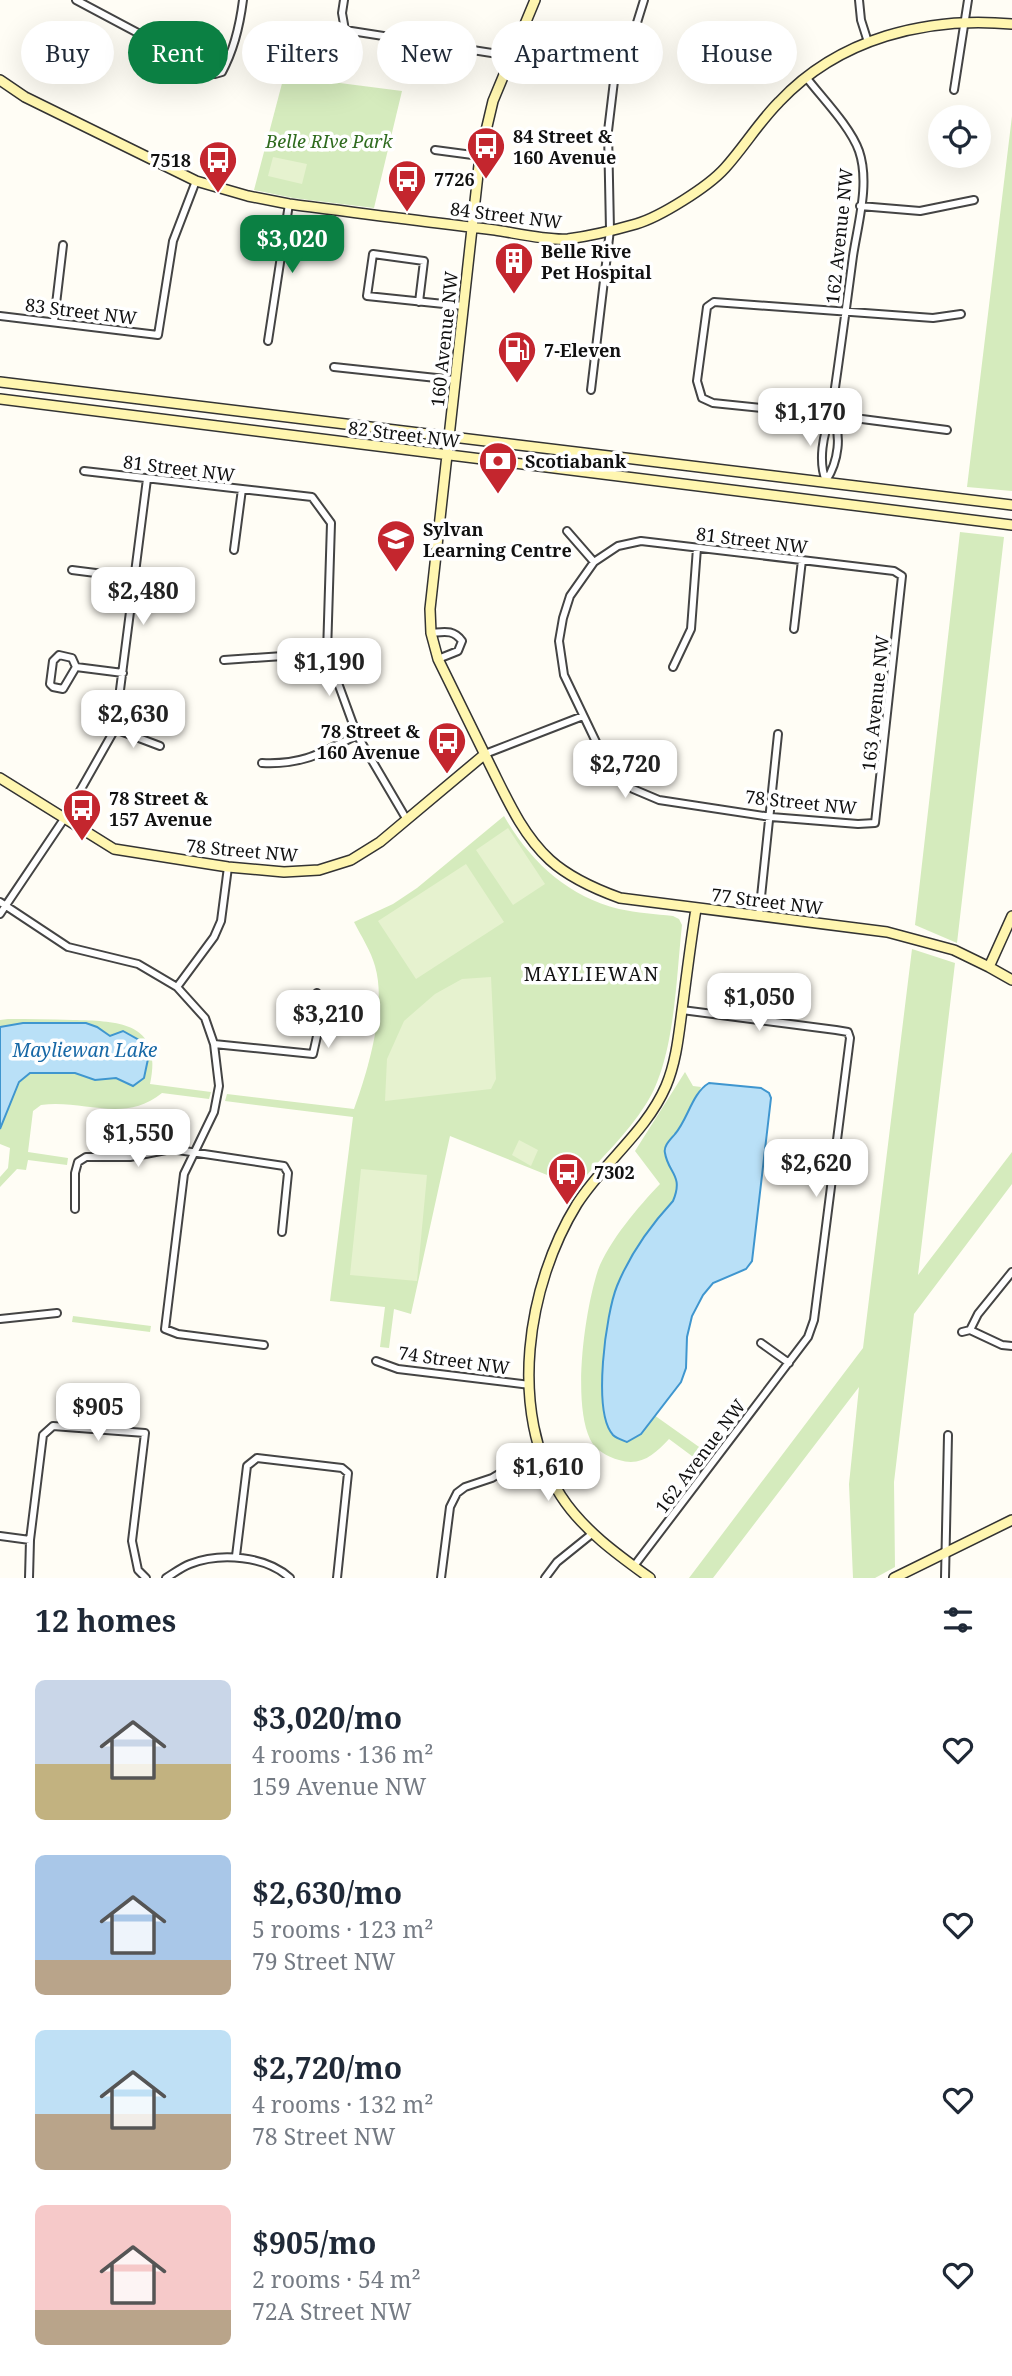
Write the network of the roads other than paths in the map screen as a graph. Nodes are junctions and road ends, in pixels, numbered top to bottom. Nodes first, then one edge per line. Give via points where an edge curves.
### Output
1 (76, 0) edge
2 (243, 0) edge
3 (344, 0) edge
4 (535, 0) edge
5 (644, 0) edge
6 (859, 0) edge
7 (968, 0) edge
8 (526, 21) edge
9 (965, 23) junction
10 (1012, 24) edge
11 (869, 42) junction
12 (491, 53) edge
13 (806, 77) junction
14 (0, 80) edge
15 (500, 84) edge
16 (954, 90) dead end
17 (435, 150) dead end
18 (480, 156) junction
19 (196, 181) junction
20 (974, 200) dead end
21 (289, 204) junction
22 (860, 206) junction
23 (471, 228) junction
24 (610, 230) junction
25 (64, 245) dead end
26 (419, 302) junction
27 (463, 306) junction
28 (846, 313) junction
29 (961, 314) dead end
30 (0, 316) edge
31 (54, 321) junction
32 (268, 341) dead end
33 (334, 367) dead end
34 (455, 380) junction
35 (0, 382) edge
36 (591, 390) dead end
37 (0, 399) edge
38 (831, 415) junction
39 (947, 430) dead end
40 (450, 435) junction
41 (449, 456) junction
42 (84, 471) dead end
43 (147, 479) junction
44 (826, 481) junction
45 (242, 489) junction
46 (824, 501) junction
47 (1012, 505) edge
48 (1012, 525) edge
49 (566, 531) dead end
50 (697, 548) junction
51 (234, 550) dead end
52 (802, 560) junction
53 (594, 562) junction
54 (72, 570) dead end
55 (135, 578) junction
56 (901, 585) joint
57 (794, 629) dead end
58 (431, 633) junction
59 (327, 653) junction
60 (438, 659) junction
61 (224, 660) dead end
62 (76, 667) junction
63 (673, 667) dead end
64 (123, 673) junction
65 (583, 716) junction
66 (115, 729) junction
67 (357, 734) junction
68 (778, 734) dead end
69 (160, 746) dead end
70 (485, 754) junction
71 (262, 764) dead end
72 (0, 778) edge
73 (771, 817) junction
74 (64, 819) junction
75 (407, 820) junction
76 (875, 824) joint
77 (529, 838) joint
78 (228, 867) junction
79 (3, 903) edge
80 (695, 908) junction
81 (0, 914) edge
82 (759, 916) junction
83 (1012, 916) edge
84 (989, 967) junction
85 (1012, 980) edge
86 (177, 987) junction
87 (317, 993) dead end
88 (682, 1010) junction
89 (214, 1044) junction
90 (193, 1154) junction
91 (75, 1209) dead end
92 (282, 1232) dead end
93 (1012, 1272) edge
94 (57, 1313) dead end
95 (0, 1319) edge
96 (761, 1343) dead end
97 (264, 1345) dead end
98 (1012, 1346) edge
99 (376, 1361) dead end
100 (789, 1363) junction
101 (530, 1385) junction
102 (948, 1435) dead end
103 (539, 1450) junction
104 (1012, 1520) edge
105 (593, 1533) junction
106 (0, 1536) edge
107 (30, 1540) junction
108 (945, 1552) junction
109 (236, 1556) junction
110 (634, 1566) junction
111 (29, 1578) edge
112 (146, 1578) edge
113 (166, 1578) edge
114 (290, 1578) edge
115 (337, 1578) edge
116 (442, 1578) edge
117 (545, 1578) edge
118 (650, 1578) edge
119 (894, 1578) edge
120 (945, 1578) edge

1 - 2 street via 215,74 227,63
3 - 12 street via 345,30
4 - 8 street, 160 Avenue NW
5 - 24 street via 614,81 608,131
6 - 11 street
7 - 9 street
9 - 10 street, 84 Street NW
9 - 11 street, 84 Street NW via 914,28
9 - 16 street
11 - 13 street, 84 Street NW
13 - 22 street, 162 Avenue NW via 856,144 863,172
13 - 24 street, 84 Street NW via 779,101 724,169 681,202 638,224
14 - 19 street, 84 Street NW via 25,97
15 - 18 street, 160 Avenue NW
17 - 18 street
18 - 23 street, 160 Avenue NW
19 - 21 street, 84 Street NW
19 - 31 street, 83 Street NW via 173,241 158,335
20 - 22 street via 920,211
21 - 23 street, 84 Street NW
21 - 32 street
22 - 28 street, 162 Avenue NW
23 - 24 street, 84 Street NW via 566,239
23 - 27 street, 160 Avenue NW
24 - 36 street
25 - 31 street
26 - 26 street via 367,296 373,254 424,261
26 - 27 street
27 - 34 street, 160 Avenue NW
28 - 29 street via 933,318
28 - 38 street, 162 Avenue NW
28 - 38 street via 714,302 707,307 697,382 702,398 713,403
30 - 31 street, 83 Street NW
33 - 34 street
34 - 40 street, 160 Avenue NW
35 - 40 street, 82 Street NW
37 - 41 street, 82 Street NW
38 - 39 street
38 - 44 street, 162 Avenue NW via 821,468
38 - 44 street, 162 Avenue NW via 839,427 834,469
40 - 41 street, 160 Avenue NW
40 - 44 street, 82 Street NW
41 - 46 street, 82 Street NW
41 - 58 street, 160 Avenue NW
42 - 43 street, 81 Street NW
43 - 45 street, 81 Street NW
43 - 55 street
44 - 46 street
44 - 47 street, 82 Street NW
45 - 51 street
45 - 59 street, 81 Street NW via 312,497 331,523
46 - 48 street, 82 Street NW
49 - 53 street
50 - 52 street, 81 Street NW
50 - 53 street, 81 Street NW via 641,541 618,546
50 - 63 street via 691,629
52 - 56 street, 81 Street NW via 894,571 902,576
52 - 57 street
53 - 65 street via 570,596 559,641 564,675
54 - 55 street
55 - 64 street
56 - 76 street, 163 Avenue NW
58 - 60 street, 160 Avenue NW
58 - 60 street via 450,631 463,641 458,651
59 - 61 street
59 - 67 street
60 - 70 street, 160 Avenue NW
62 - 62 street via 72,658 59,655 53,661 50,684 63,689
62 - 64 street
64 - 66 street
65 - 70 street, 78 Street NW
65 - 73 street, 78 Street NW via 609,769 634,789 659,800
66 - 69 street
66 - 74 street
67 - 71 street via 314,757
67 - 75 street
68 - 73 street
70 - 75 street, 78 Street NW
70 - 77 street, 160 Avenue NW
72 - 74 street, 78 Street NW
73 - 76 street, 78 Street NW
73 - 82 street
74 - 78 street, 78 Street NW via 114,849
74 - 79 street
75 - 78 street, 78 Street NW via 351,860 319,870
77 - 80 street, 77 Street NW via 550,860 599,890 620,898
78 - 86 street via 221,921
79 - 81 street
79 - 86 street via 68,947 138,964
80 - 82 street, 77 Street NW
80 - 88 street
82 - 84 street, 77 Street NW via 887,932 936,944
83 - 84 street
84 - 85 street, 77 Street NW
86 - 89 street via 205,1018
87 - 89 street via 321,1018 313,1054
88 - 100 street, 162 Avenue NW via 836,1030 848,1032 850,1038 814,1320
88 - 101 street via 675,1056 660,1098 578,1202 550,1260 534,1320
89 - 90 street via 219,1086 214,1112
90 - 91 street via 171,1149 130,1157 86,1157 78,1162 75,1173
90 - 92 street via 284,1166 288,1173
90 - 97 street via 184,1174 165,1329
93 - 98 street via 966,1331
94 - 95 street
96 - 100 street
99 - 101 street, 74 Street NW via 398,1369
100 - 110 street, 162 Avenue NW
101 - 103 street
102 - 108 street
103 - 105 street via 552,1482
103 - 116 street via 492,1478 461,1489 453,1498
104 - 108 street
105 - 110 street
105 - 117 street
106 - 107 street
107 - 111 street
107 - 112 street via 43,1435 53,1426 145,1433 132,1541 138,1570
108 - 119 street
108 - 120 street
109 - 113 street via 191,1563
109 - 114 street via 279,1568
109 - 115 street via 247,1466 257,1458 342,1468 348,1474
110 - 118 street

